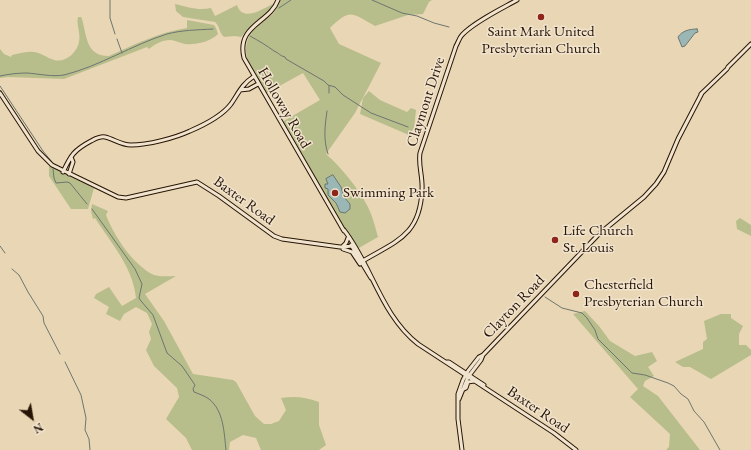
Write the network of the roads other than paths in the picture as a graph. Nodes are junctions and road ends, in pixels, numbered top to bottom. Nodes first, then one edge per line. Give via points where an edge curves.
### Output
1 (278, 0) edge
2 (517, 0) edge
3 (751, 44) edge
4 (253, 76) junction
5 (258, 84) junction
6 (240, 90) junction
7 (0, 93) edge
8 (71, 157) junction
9 (63, 172) junction
10 (69, 174) junction
11 (344, 230) junction
12 (348, 238) junction
13 (327, 245) junction
14 (353, 246) junction
15 (340, 247) junction
16 (362, 262) junction
17 (376, 288) junction
18 (483, 355) junction
19 (447, 362) junction
20 (474, 362) junction
21 (462, 370) junction
22 (473, 371) junction
23 (468, 375) junction
24 (475, 381) junction
25 (481, 383) junction
26 (488, 389) junction
27 (462, 390) junction
28 (458, 400) junction
29 (462, 450) edge
30 (576, 450) edge

1 - 4 main road, Holloway Road via 269,14 253,25 244,43 242,51
2 - 16 main road, Claymont Drive via 468,29 460,37 420,153 422,192 415,223 403,237
3 - 18 main road, Clayton Road via 699,96 664,169 651,187 604,230
4 - 5 main road, Holloway Road
4 - 6 main road
5 - 6 main road
5 - 11 main road, Holloway Road
6 - 8 main road via 222,113 188,132 167,139 132,145 100,137 80,147
7 - 9 main road, Baxter Road via 38,151
8 - 9 main road
8 - 10 main road
9 - 10 main road, Baxter Road
10 - 13 main road, Baxter Road via 122,198 197,182 274,236
11 - 12 main road, Holloway Road
11 - 14 main road, Holloway Road
12 - 14 main road, Holloway Road
12 - 15 main road via 345,245
13 - 15 main road, Baxter Road
13 - 17 main road via 352,252
14 - 15 main road, Baxter Road
14 - 16 main road, Baxter Road
16 - 17 main road, Baxter Road
17 - 19 main road, Baxter Road via 405,332 418,344
18 - 20 main road, Clayton Road
18 - 22 main road, Clayton Road
19 - 21 main road, Baxter Road
19 - 23 main road, Baxter Road
20 - 21 main road
20 - 23 main road, Clayton Road
21 - 23 main road, Baxter Road
22 - 23 main road, Clayton Road
22 - 25 main road
23 - 24 main road, Baxter Road
23 - 25 main road, Baxter Road
23 - 27 main road, Clayton Road
23 - 28 main road, Clayton Road via 460,388
24 - 26 main road, Baxter Road
24 - 27 main road via 468,382
25 - 26 main road, Baxter Road
26 - 30 main road, Baxter Road
27 - 28 main road, Clayton Road
28 - 29 main road, Clayton Road

